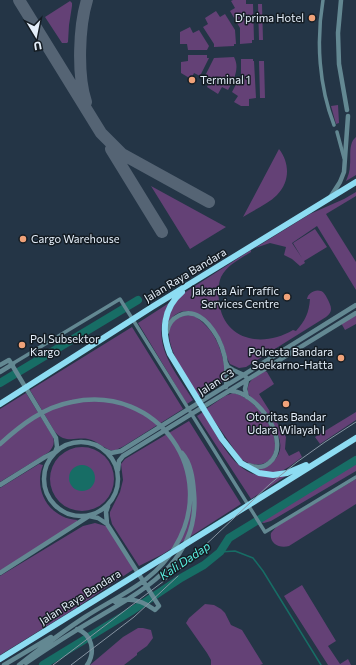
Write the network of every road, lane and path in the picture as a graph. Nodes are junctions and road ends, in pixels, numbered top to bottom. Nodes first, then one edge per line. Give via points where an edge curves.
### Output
1 (323, 0) edge
2 (341, 0) edge
3 (347, 110) dead end
4 (348, 116) dead end
5 (334, 125) dead end
6 (337, 132) dead end
7 (345, 165) junction
8 (356, 182) edge
9 (328, 199) junction
10 (199, 279) junction
11 (356, 305) edge
12 (356, 313) edge
13 (11, 363) junction
14 (226, 363) junction
15 (176, 364) junction
16 (0, 365) edge
17 (0, 372) edge
18 (244, 375) junction
19 (248, 380) junction
20 (226, 386) junction
21 (230, 391) junction
22 (248, 398) junction
23 (0, 404) edge
24 (56, 438) junction
25 (356, 438) edge
26 (0, 444) edge
27 (69, 444) junction
28 (229, 449) junction
29 (104, 450) junction
30 (179, 450) junction
31 (55, 452) junction
32 (326, 456) junction
33 (118, 470) junction
34 (356, 477) edge
35 (0, 485) edge
36 (108, 506) junction
37 (89, 516) junction
38 (107, 524) junction
39 (0, 573) edge
40 (65, 629) junction
41 (0, 659) edge
42 (88, 663) edge
43 (4, 665) edge
44 (19, 665) edge
45 (23, 665) edge

1 - 5 street via 320,33 321,70 325,97
2 - 3 street via 338,64
4 - 7 street
6 - 7 street
7 - 9 street via 343,176
8 - 9 main road, Jalan Raya Bandara
9 - 10 main road, Jalan Raya Bandara
10 - 15 main road via 176,297 166,315 165,342
10 - 23 main road, Jalan Raya Bandara
11 - 18 street, Jalan C3
12 - 19 street, Jalan C3
13 - 16 street
13 - 17 street
13 - 24 street
13 - 34 street via 120,299 265,532
14 - 15 street via 215,332 202,318 188,313 175,317 167,330 168,342
14 - 18 street via 228,367
14 - 20 street
15 - 28 main road
18 - 19 street
18 - 20 street, Jalan C3
19 - 21 street, Jalan C3
19 - 22 street via 245,389
20 - 21 street
20 - 29 street, Jalan C3 via 121,451 111,453
21 - 22 street
21 - 33 street, Jalan C3 via 123,456 119,461
22 - 28 street via 263,412 273,428 277,440 277,453 268,464 256,467 245,463
24 - 27 street
24 - 31 street
25 - 32 main road, Jalan Raya Bandara
26 - 30 street, Jalan Raya Bandara via 45,411 74,401 95,400 126,404 147,415 162,428
27 - 29 street via 89,442
27 - 31 street
28 - 32 main road via 241,464 258,473 273,476
29 - 33 street via 113,459
30 - 44 street, Jalan Raya Bandara via 187,474 190,500 184,527 170,556 146,580 65,630
30 - 45 street via 186,457 192,476 194,508 187,538 173,563 145,589
31 - 35 street
31 - 37 street via 45,475 48,495 55,506 67,514
32 - 41 main road, Jalan Raya Bandara
33 - 36 street via 117,491
36 - 37 street
36 - 38 street
37 - 38 street
37 - 39 street
38 - 40 street, Jalan Raya Bandara via 159,606 155,610 142,602 119,600
40 - 42 street via 81,630 90,638
40 - 43 street, Jalan Raya Bandara

